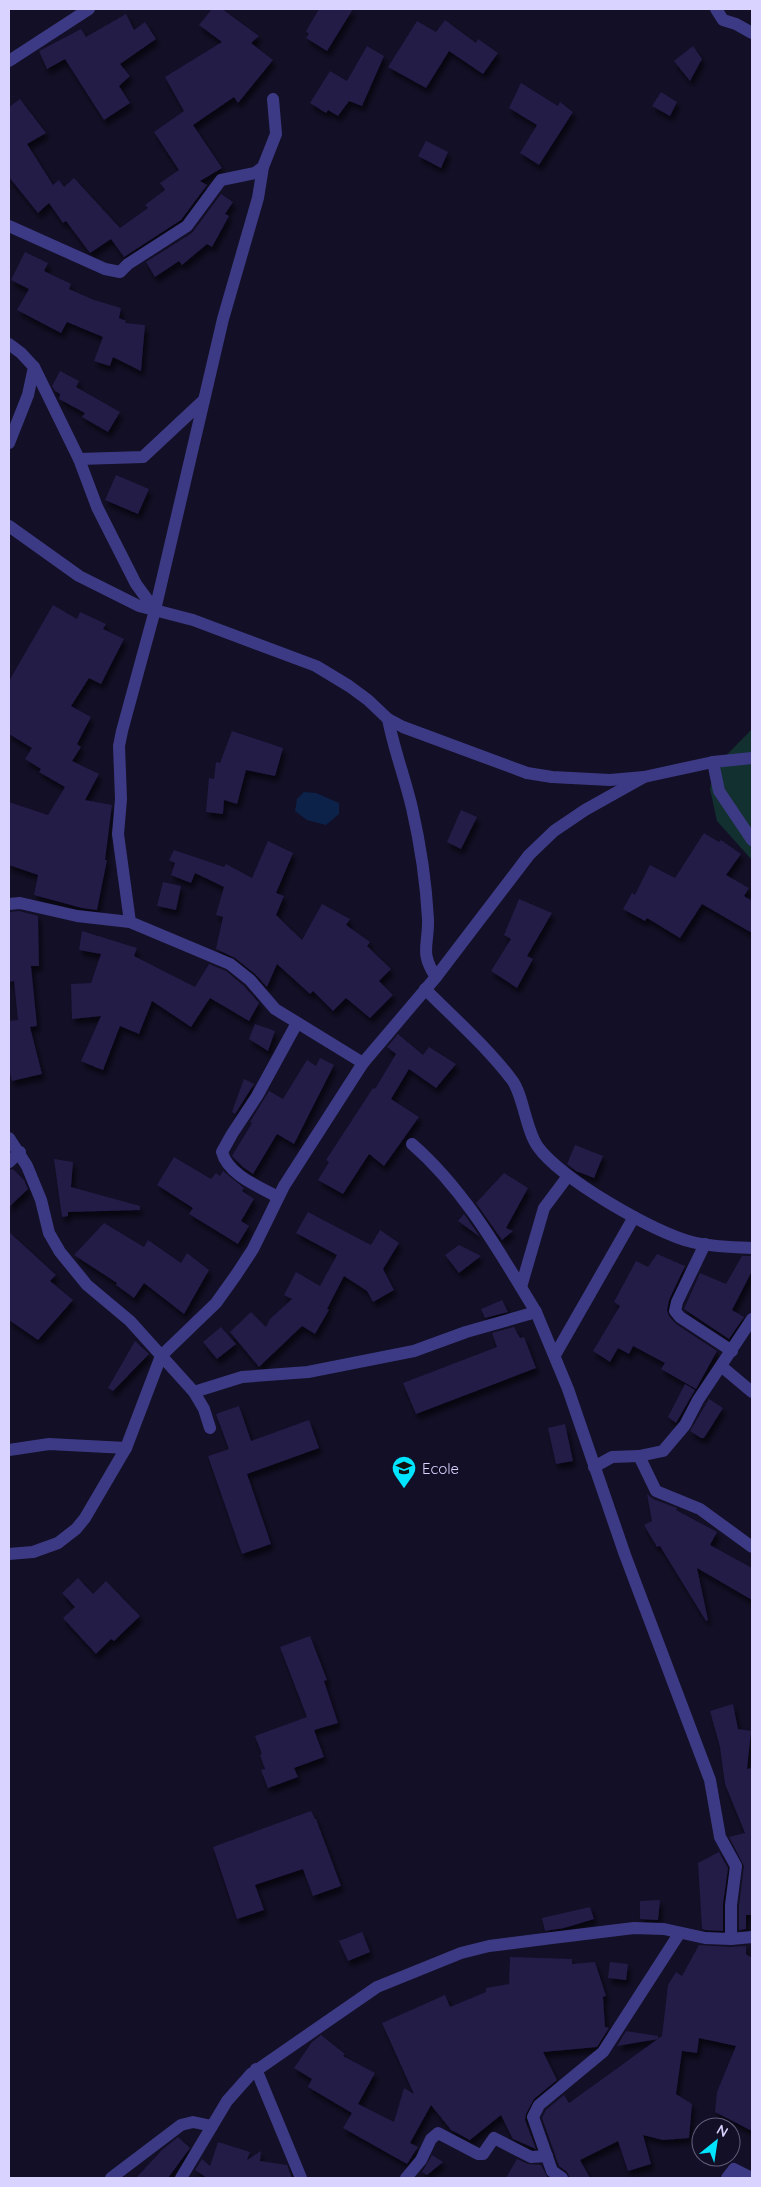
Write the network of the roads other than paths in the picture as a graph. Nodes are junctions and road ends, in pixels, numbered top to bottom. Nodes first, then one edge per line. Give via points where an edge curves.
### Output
1 (89, 9) edge
2 (716, 9) edge
3 (752, 33) edge
4 (9, 61) edge
5 (272, 99) dead end
6 (263, 167) junction
7 (9, 226) edge
8 (9, 344) edge
9 (34, 367) junction
10 (204, 400) junction
11 (9, 443) edge
12 (79, 459) junction
13 (9, 526) edge
14 (155, 610) junction
15 (388, 719) junction
16 (752, 758) edge
17 (713, 762) junction
18 (644, 777) junction
19 (752, 840) edge
20 (9, 904) edge
21 (130, 922) junction
22 (436, 977) junction
23 (425, 990) junction
24 (297, 1023) junction
25 (363, 1063) junction
26 (9, 1138) edge
27 (412, 1144) dead end
28 (20, 1152) junction
29 (9, 1162) edge
30 (568, 1176) junction
31 (278, 1197) junction
32 (634, 1217) junction
33 (705, 1244) junction
34 (752, 1248) edge
35 (521, 1287) junction
36 (536, 1312) junction
37 (752, 1319) edge
38 (732, 1351) junction
39 (161, 1356) junction
40 (555, 1356) junction
41 (721, 1366) junction
42 (194, 1392) junction
43 (752, 1392) edge
44 (210, 1428) dead end
45 (126, 1448) junction
46 (9, 1450) edge
47 (639, 1456) junction
48 (594, 1467) junction
49 (752, 1547) edge
50 (9, 1554) edge
51 (679, 1934) junction
52 (752, 1937) edge
53 (731, 1939) junction
54 (256, 2069) junction
55 (212, 2126) junction
56 (547, 2156) junction
57 (111, 2178) edge
58 (181, 2178) edge
59 (302, 2178) edge
60 (406, 2178) edge
61 (562, 2178) edge
62 (727, 2178) edge
63 (752, 2178) edge

1 - 4 street
2 - 3 street via 723,20
5 - 6 street via 276,134
6 - 7 street via 255,173 221,180 187,226 120,272 105,269
6 - 10 street via 258,198
8 - 9 street
9 - 11 street via 28,395
9 - 12 street
10 - 12 street via 142,457
10 - 14 street
12 - 14 street via 97,507 136,584
13 - 14 street via 79,576 139,606
14 - 15 street via 193,620 316,666 362,695
14 - 21 street via 119,746 121,799 118,834
15 - 18 street via 419,734 527,773 610,780
15 - 22 street via 412,808 427,913 425,953
16 - 17 street
17 - 18 street
17 - 19 street via 719,791
18 - 22 street via 554,831 529,855
20 - 21 street
21 - 24 street via 230,964 250,980 276,1009
22 - 23 street
23 - 25 street
23 - 30 street via 514,1082 537,1147
24 - 25 street
24 - 31 street via 222,1152 238,1173
25 - 31 street
26 - 28 street
27 - 35 street via 452,1184
28 - 29 street
28 - 39 street via 41,1200 49,1233 60,1252 87,1285 130,1321
30 - 32 street
30 - 35 street via 544,1208
31 - 39 street via 253,1249 216,1303
32 - 33 street via 681,1239
32 - 40 street
33 - 34 street
33 - 38 street via 675,1311
35 - 36 street
36 - 40 street
36 - 42 street via 414,1351 308,1372 242,1377
37 - 38 street
38 - 41 street
39 - 42 street
39 - 45 street
40 - 48 street
41 - 43 street
41 - 47 street via 685,1425 663,1451
42 - 44 street
45 - 46 street via 49,1444
45 - 50 street via 76,1529 58,1543 33,1552
47 - 48 street via 612,1457
47 - 49 street via 656,1491 700,1509
48 - 53 street via 710,1780 720,1837 736,1866
51 - 53 street
51 - 54 street via 664,1929 634,1928 489,1946 461,1953 377,1987
51 - 56 street via 603,2052 539,2105 533,2117
52 - 53 street
54 - 55 street via 227,2102
54 - 59 street
55 - 57 street via 193,2122 181,2125
55 - 58 street
56 - 60 street via 530,2157 494,2138 483,2154 478,2154 438,2134 431,2139 421,2160
56 - 61 street via 552,2171
62 - 63 street via 734,2169

